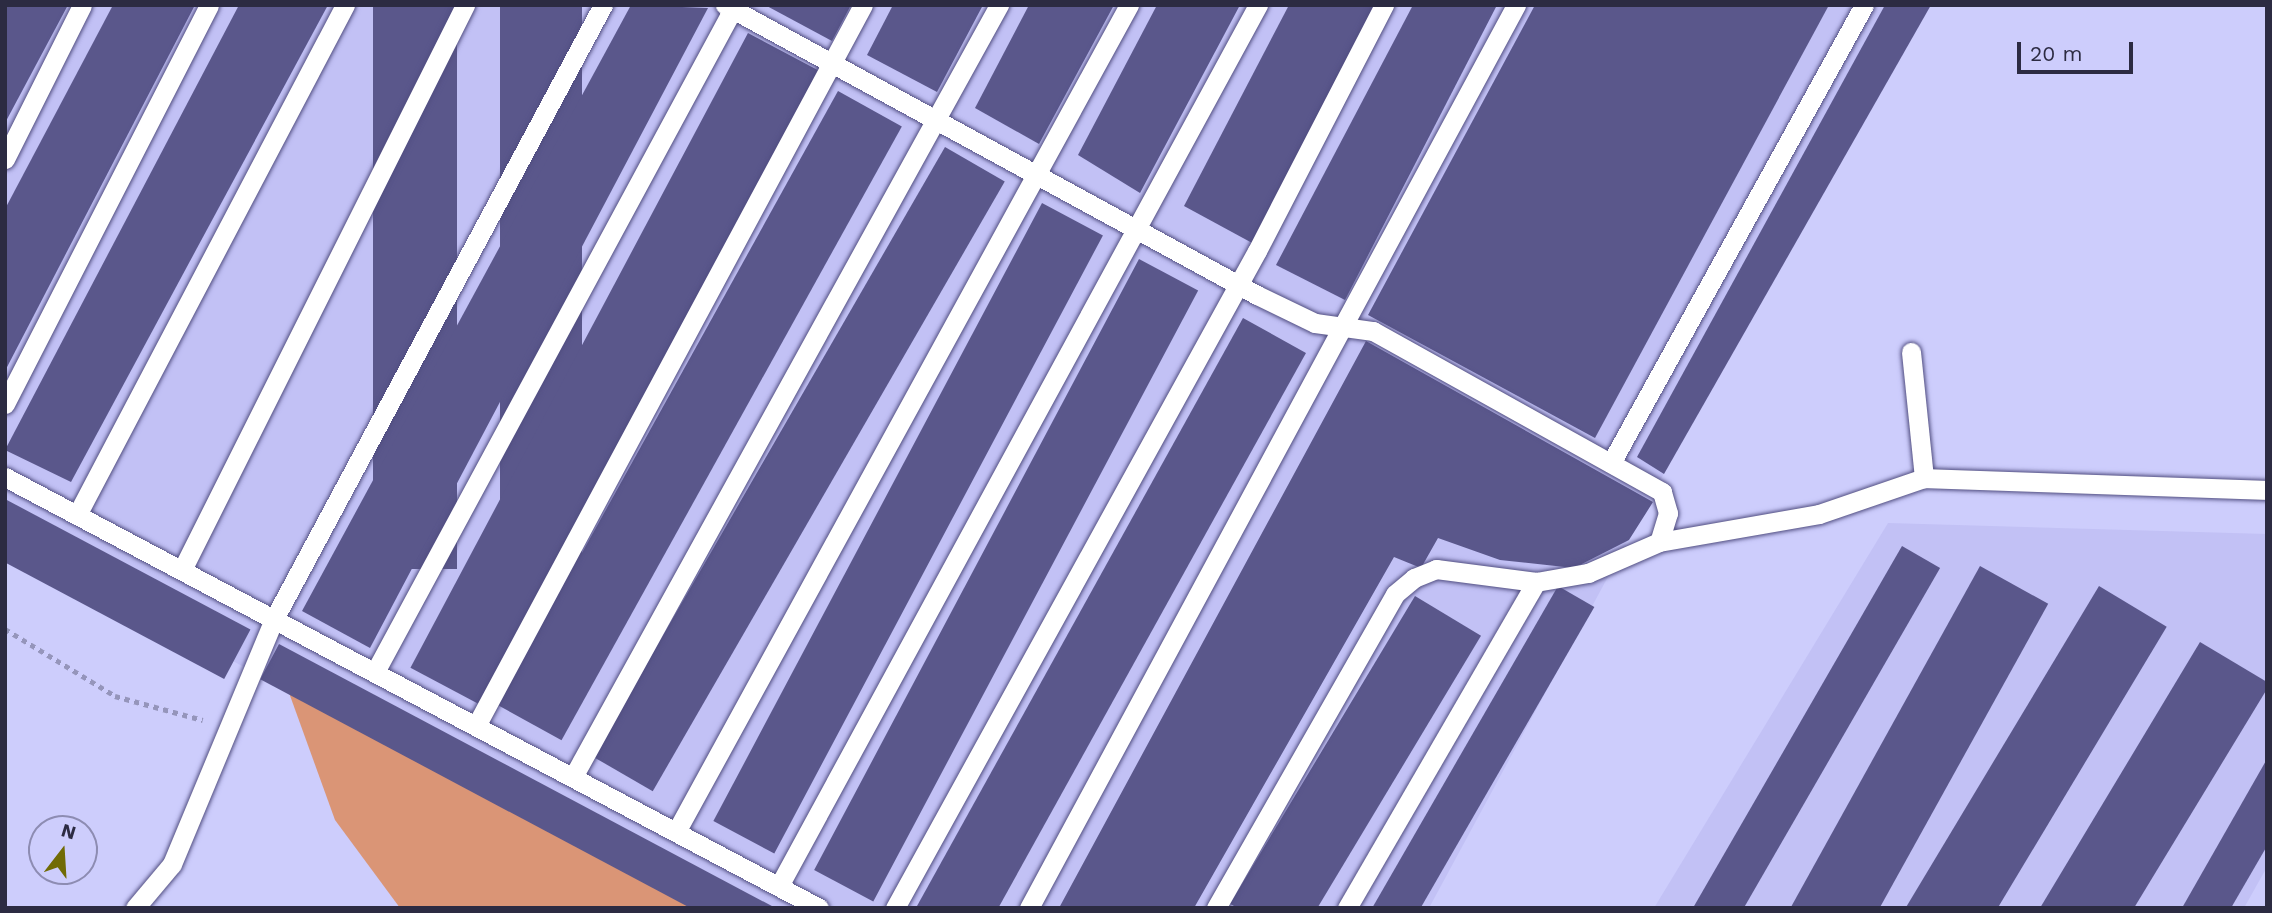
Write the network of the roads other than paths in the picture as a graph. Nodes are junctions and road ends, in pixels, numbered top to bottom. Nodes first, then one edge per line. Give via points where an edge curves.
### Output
1 (82, 5) edge
2 (209, 5) edge
3 (345, 5) edge
4 (465, 5) edge
5 (603, 5) edge
6 (863, 5) edge
7 (999, 5) edge
8 (1129, 5) edge
9 (1258, 5) edge
10 (1384, 5) edge
11 (1516, 5) edge
12 (1864, 5) edge
13 (731, 7) edge
14 (832, 62) junction
15 (939, 119) junction
16 (5, 159) edge
17 (1038, 176) junction
18 (1140, 230) junction
19 (1238, 285) junction
20 (1347, 327) junction
21 (1911, 352) dead end
22 (5, 404) edge
23 (1611, 464) junction
24 (5, 477) edge
25 (1924, 478) junction
26 (2267, 490) edge
27 (77, 515) junction
28 (1659, 542) junction
29 (182, 570) junction
30 (1536, 582) junction
31 (274, 619) junction
32 (375, 672) junction
33 (476, 726) junction
34 (573, 777) junction
35 (676, 832) junction
36 (779, 886) junction
37 (135, 908) edge
38 (819, 908) edge
39 (895, 908) edge
40 (1029, 908) edge
41 (1216, 908) edge
42 (1347, 908) edge

1 - 16 lane
2 - 22 lane
3 - 27 lane
4 - 29 lane
5 - 31 lane
6 - 14 lane
7 - 15 lane
8 - 17 lane
9 - 18 lane
10 - 19 lane
11 - 20 lane
12 - 23 lane
13 - 14 lane
13 - 32 lane
14 - 15 lane
14 - 33 lane
15 - 17 lane
15 - 34 lane
17 - 18 lane
17 - 35 lane
18 - 19 lane
18 - 36 lane
19 - 20 lane via 1315,323
19 - 39 lane
20 - 23 lane via 1373,331
20 - 40 lane
21 - 25 lane
23 - 28 lane via 1668,500
24 - 27 lane
25 - 26 lane
25 - 28 lane via 1819,514
27 - 29 lane
28 - 30 lane via 1588,573
29 - 31 lane
30 - 41 lane via 1436,569 1413,578 1395,594
30 - 42 lane
31 - 32 lane
31 - 37 lane via 225,726 173,864
32 - 33 lane
33 - 34 lane
34 - 35 lane
35 - 36 lane
36 - 38 lane

